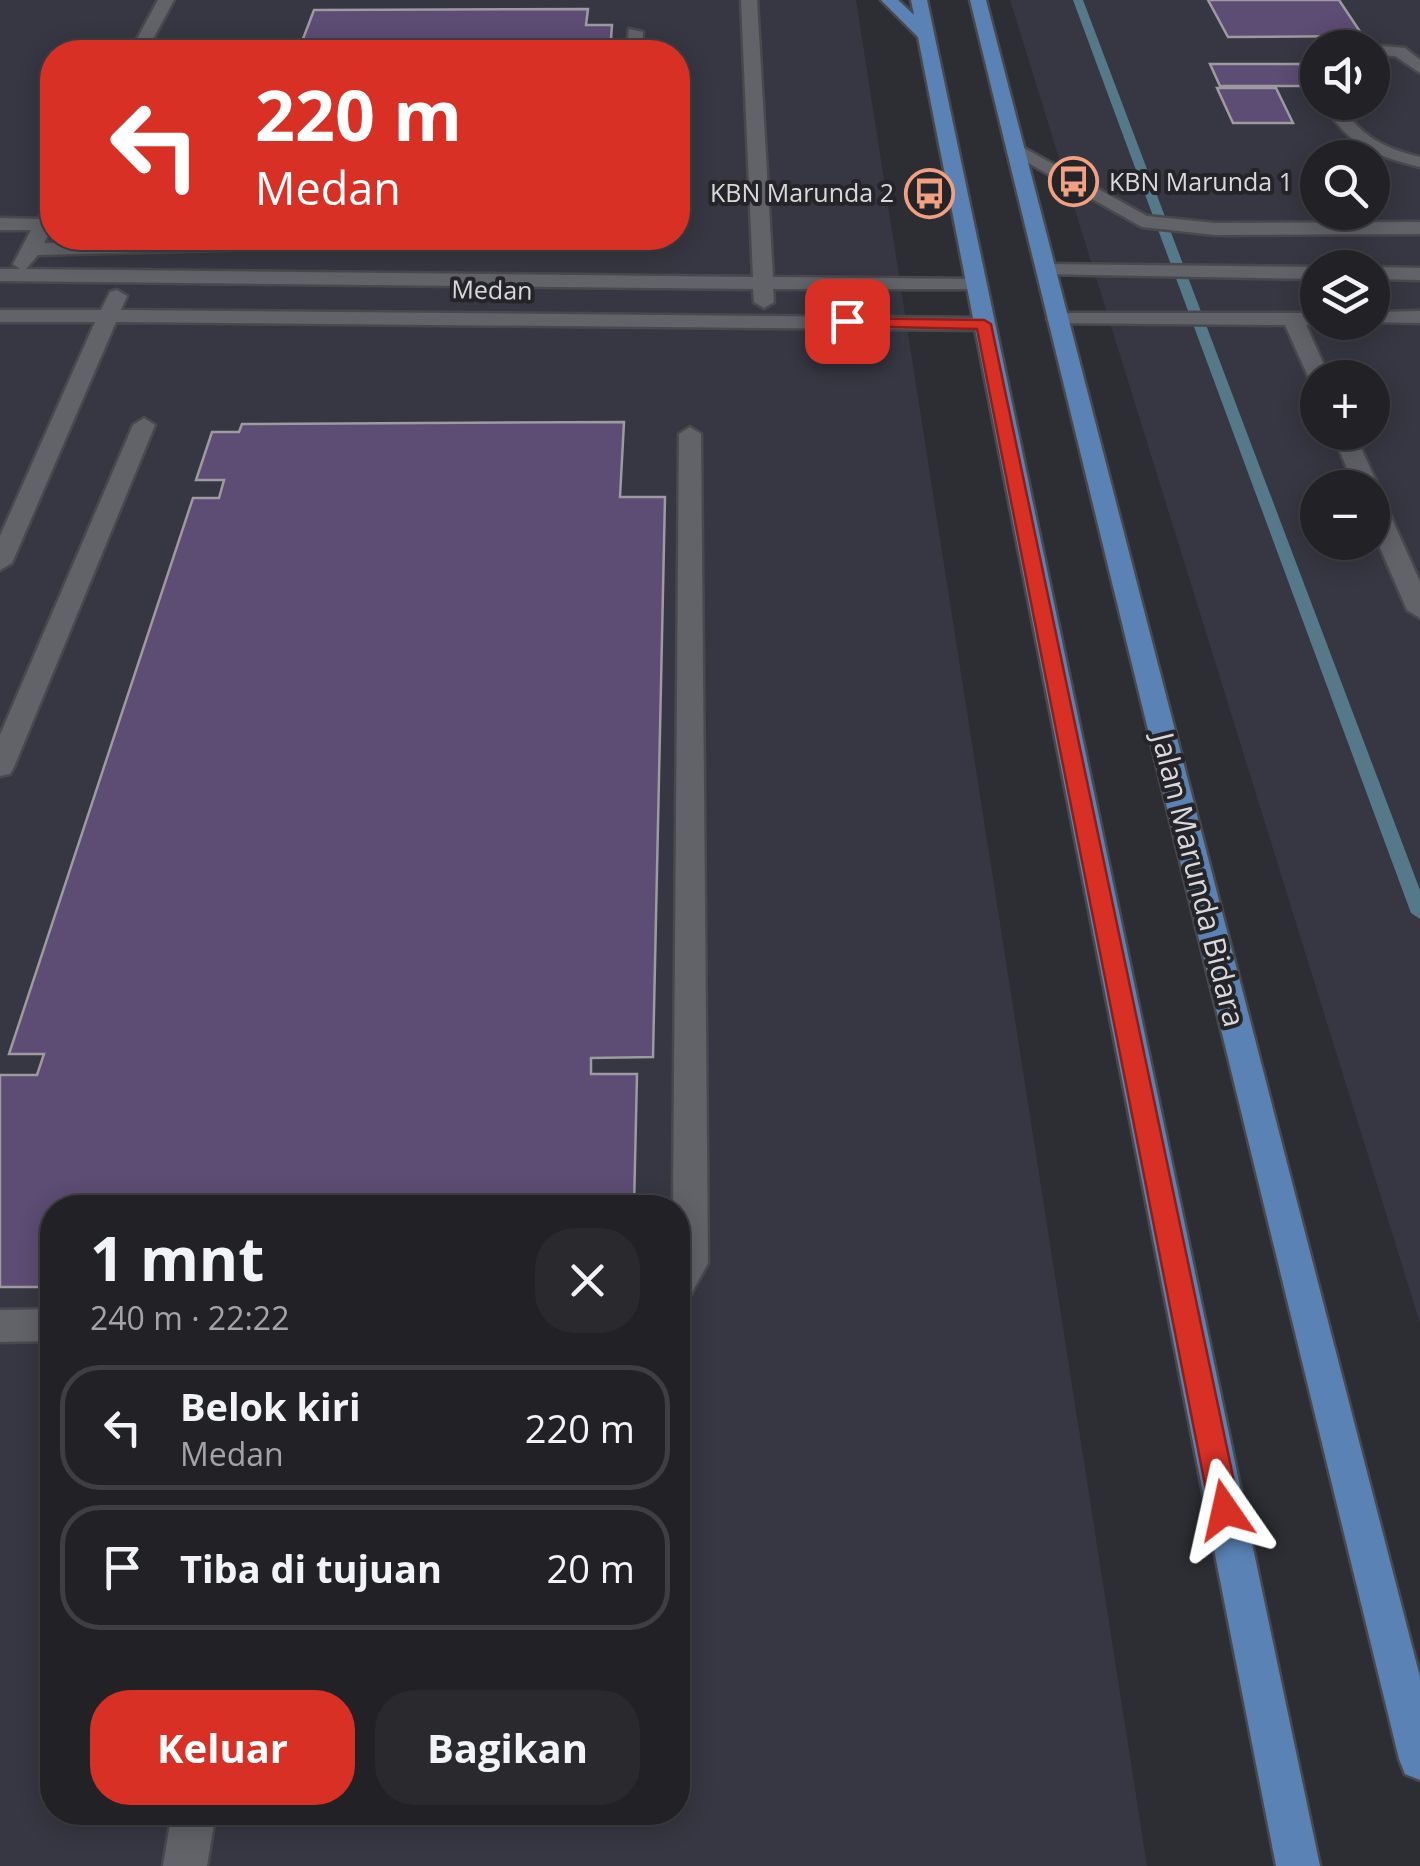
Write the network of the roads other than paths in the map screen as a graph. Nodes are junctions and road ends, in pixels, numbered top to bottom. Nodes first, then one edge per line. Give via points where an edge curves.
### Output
1 (166, 0) edge
2 (749, 0) edge
3 (889, 0) edge
4 (919, 0) edge
5 (978, 0) edge
6 (635, 32) dead end
7 (926, 36) junction
8 (144, 40) edge
9 (635, 40) edge
10 (1390, 50) edge
11 (1420, 68) edge
12 (1340, 120) edge
13 (1015, 148) junction
14 (1420, 162) edge
15 (40, 219) edge
16 (0, 224) edge
17 (1420, 228) edge
18 (40, 234) edge
19 (31, 249) junction
20 (40, 249) edge
21 (1044, 270) junction
22 (1300, 273) edge
23 (1390, 274) edge
24 (1420, 274) edge
25 (126, 275) junction
26 (8, 276) edge
27 (762, 282) junction
28 (976, 285) junction
29 (110, 314) junction
30 (0, 316) edge
31 (1420, 317) edge
32 (1390, 318) edge
33 (1293, 319) junction
34 (1300, 319) edge
35 (1057, 320) junction
36 (765, 322) junction
37 (984, 324) junction
38 (1311, 360) edge
39 (144, 425) dead end
40 (690, 434) dead end
41 (1390, 542) edge
42 (0, 563) edge
43 (1420, 610) edge
44 (12, 710) edge
45 (0, 767) edge
46 (690, 1195) edge
47 (690, 1195) edge
48 (690, 1263) edge
49 (40, 1325) edge
50 (0, 1326) edge
51 (1420, 1759) edge
52 (192, 1825) edge
53 (185, 1866) edge
54 (1298, 1866) edge

1 - 8 street
2 - 27 street
3 - 7 main road
4 - 7 main road
5 - 13 main road, Jalan Marunda Bidara
6 - 9 street
7 - 28 main road
10 - 11 street
12 - 14 street via 1366,145
13 - 17 street via 1142,221 1215,229
13 - 21 main road, Jalan Marunda Bidara
15 - 16 street
18 - 19 street
19 - 20 street
19 - 26 street
21 - 22 street
21 - 35 main road, Jalan Marunda Bidara
23 - 24 street
25 - 26 street
25 - 27 street
25 - 29 street
27 - 28 street
27 - 36 street
28 - 37 main road
29 - 30 street, Medan
29 - 36 street, Medan
29 - 42 street
31 - 32 street
33 - 34 street
33 - 35 street
33 - 38 street
35 - 51 main road, Jalan Marunda Bidara
36 - 37 street, Medan
37 - 54 main road
39 - 44 street
40 - 46 street
41 - 43 street
44 - 45 street
47 - 48 street
49 - 50 street
52 - 53 street

